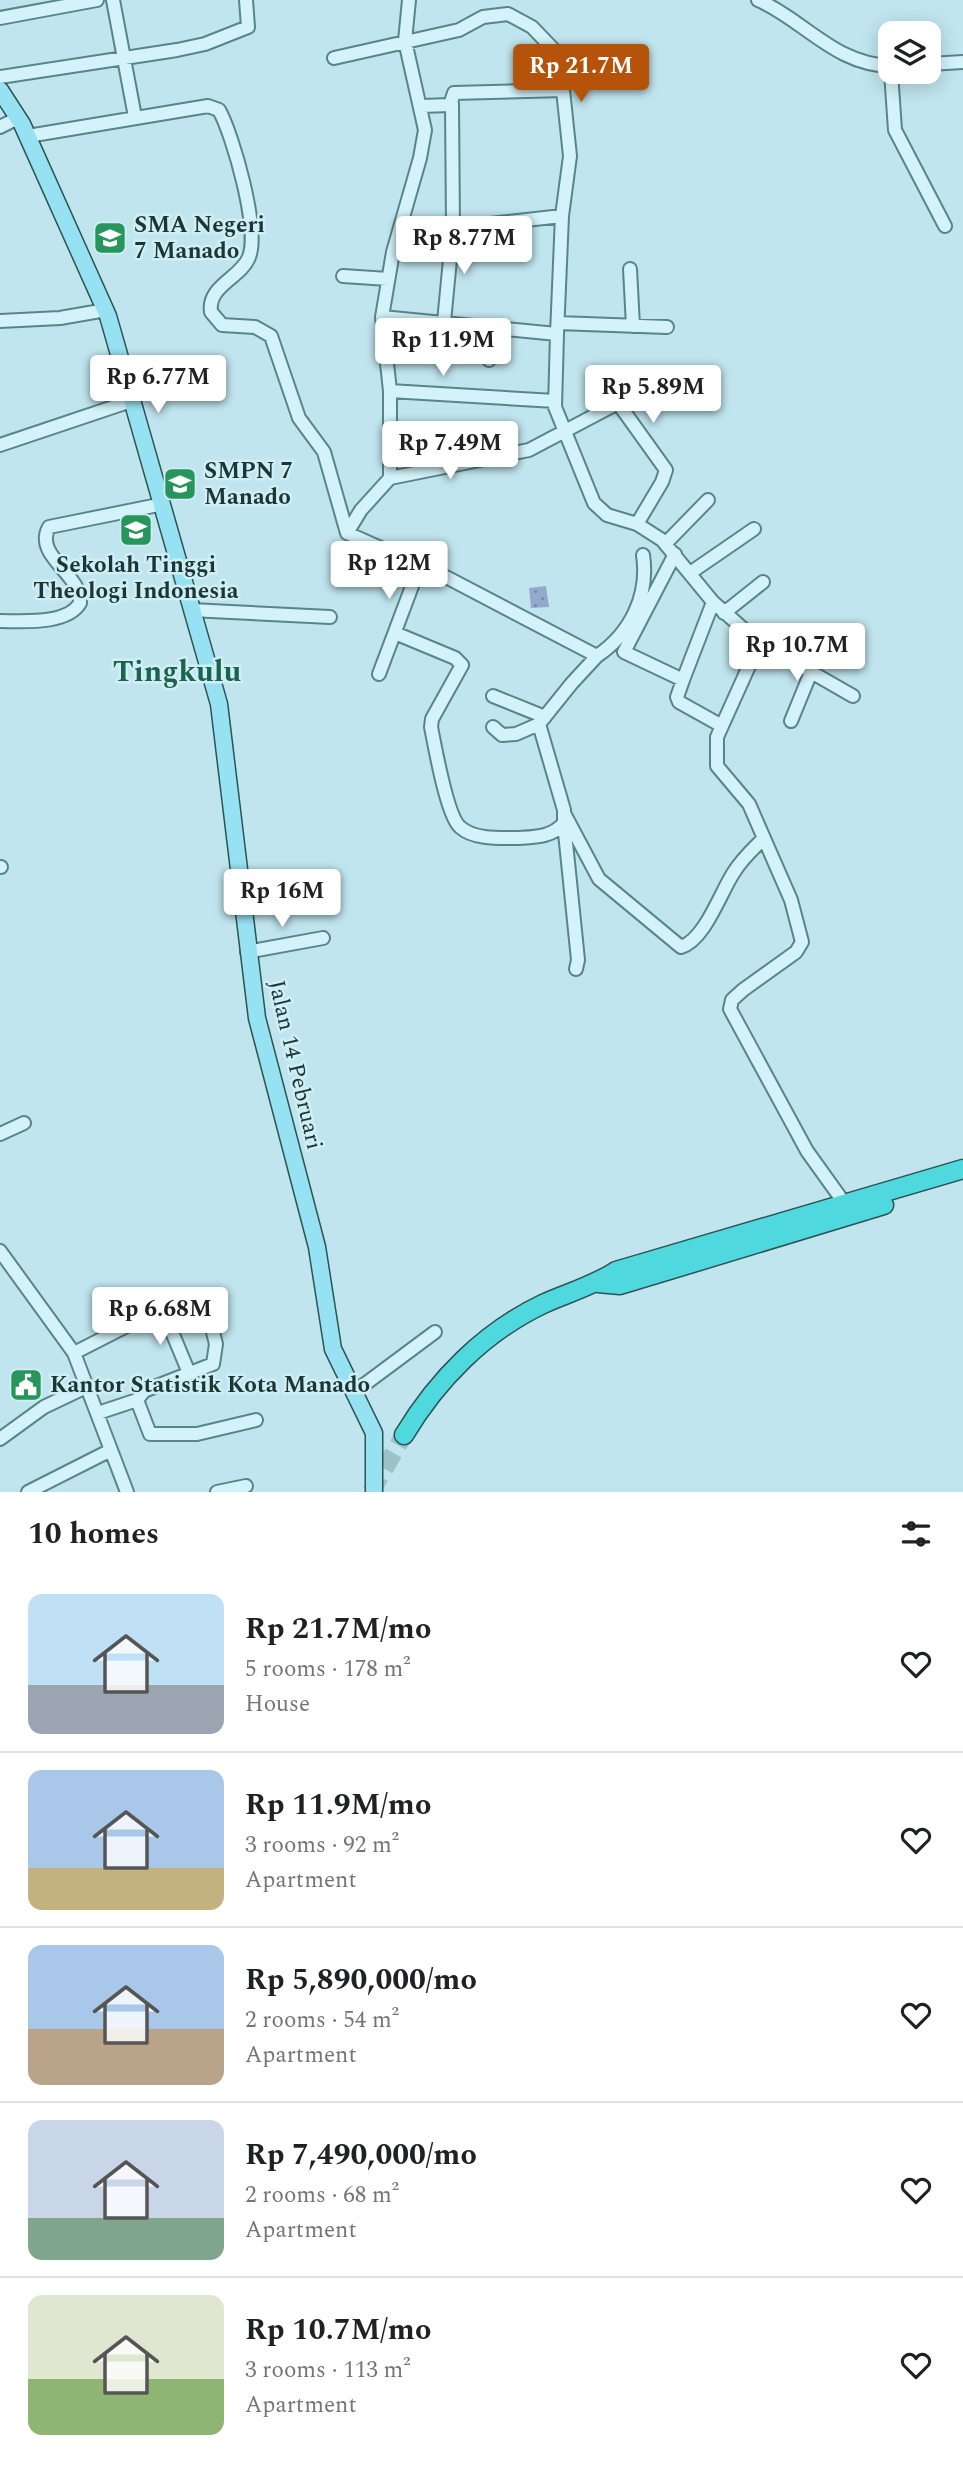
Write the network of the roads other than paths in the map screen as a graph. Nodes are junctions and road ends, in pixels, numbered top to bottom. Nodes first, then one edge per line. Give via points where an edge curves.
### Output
1 (97, 0) edge
2 (113, 0) edge
3 (246, 0) edge
4 (409, 0) edge
5 (758, 0) edge
6 (782, 5) edge
7 (0, 18) edge
8 (405, 40) junction
9 (334, 58) dead end
10 (122, 59) junction
11 (963, 62) edge
12 (941, 63) edge
13 (878, 64) edge
14 (0, 76) edge
15 (892, 84) edge
16 (0, 90) edge
17 (563, 90) junction
18 (452, 103) junction
19 (422, 106) junction
20 (135, 117) junction
21 (18, 118) junction
22 (0, 127) edge
23 (28, 136) junction
24 (562, 216) junction
25 (945, 226) dead end
26 (453, 228) junction
27 (630, 269) dead end
28 (343, 276) dead end
29 (388, 279) junction
30 (106, 310) junction
31 (382, 317) junction
32 (0, 321) edge
33 (444, 322) junction
34 (633, 326) junction
35 (498, 327) junction
36 (667, 327) dead end
37 (557, 328) junction
38 (489, 360) dead end
39 (390, 391) junction
40 (134, 400) junction
41 (555, 401) junction
42 (564, 433) junction
43 (0, 445) edge
44 (390, 478) junction
45 (708, 500) dead end
46 (163, 504) junction
47 (638, 524) junction
48 (754, 529) dead end
49 (347, 533) junction
50 (666, 543) junction
51 (675, 554) junction
52 (643, 555) dead end
53 (420, 565) junction
54 (690, 573) junction
55 (763, 582) dead end
56 (713, 602) junction
57 (191, 610) junction
58 (724, 613) junction
59 (330, 617) dead end
60 (0, 621) edge
61 (395, 632) junction
62 (757, 641) junction
63 (597, 656) junction
64 (811, 672) junction
65 (379, 674) dead end
66 (683, 680) junction
67 (493, 696) dead end
68 (853, 696) dead end
69 (792, 720) dead end
70 (542, 721) junction
71 (722, 726) junction
72 (493, 727) dead end
73 (564, 819) junction
74 (763, 839) junction
75 (323, 938) dead end
76 (247, 952) junction
77 (576, 969) dead end
78 (24, 1122) dead end
79 (0, 1134) edge
80 (963, 1169) edge
81 (963, 1181) edge
82 (845, 1204) junction
83 (0, 1251) edge
84 (598, 1283) junction
85 (205, 1300) dead end
86 (435, 1332) dead end
87 (74, 1353) junction
88 (189, 1373) junction
89 (88, 1386) junction
90 (353, 1392) junction
91 (137, 1400) junction
92 (98, 1413) junction
93 (256, 1420) dead end
94 (404, 1435) tunnel mouth
95 (0, 1439) edge
96 (111, 1450) junction
97 (246, 1486) dead end
98 (374, 1491) edge
99 (28, 1492) edge
100 (127, 1492) edge
101 (217, 1492) edge

1 - 7 street
2 - 10 street
3 - 10 street via 249,18 245,28 205,44
4 - 8 street
5 - 6 street
6 - 13 street via 804,31 861,62
8 - 9 street
8 - 17 street via 459,30 478,19 508,14 547,40 558,58
8 - 19 street
10 - 14 street
10 - 20 street
11 - 12 street
15 - 25 street via 895,130
16 - 21 main road, Jalan 14 Pebruari
17 - 18 street via 454,93
17 - 24 street via 570,156
18 - 19 street
18 - 26 street
19 - 29 street via 425,130 420,158
20 - 23 street
20 - 49 street via 208,106 221,111 247,195 252,246 244,265 214,296 211,312 222,325 256,327 271,336 301,422 324,452
21 - 22 street
21 - 23 main road, Jalan 14 Pebruari
23 - 30 main road, Jalan 14 Pebruari
24 - 26 street
24 - 37 street
26 - 33 street
27 - 34 street
28 - 29 street
29 - 31 street
30 - 32 street
30 - 40 main road, Jalan 14 Pebruari
31 - 33 street
31 - 39 street
33 - 35 street
34 - 36 street
34 - 37 street
35 - 37 street
35 - 38 street
37 - 41 street
39 - 41 street
39 - 44 street
40 - 43 street
40 - 46 main road, Jalan 14 Pebruari
41 - 42 street
42 - 44 street via 511,453
42 - 47 street via 597,508
42 - 47 street via 620,404 666,470
44 - 49 street
45 - 50 street
46 - 57 main road, Jalan 14 Pebruari
46 - 60 street via 49,527 46,545 76,586 80,603 62,617
47 - 50 street
48 - 54 street
49 - 53 street
50 - 51 street
51 - 54 street
51 - 66 street via 624,651
52 - 63 street via 646,577 634,615 616,642
53 - 61 street
53 - 63 street
54 - 56 street
55 - 58 street
56 - 58 street
56 - 66 street
57 - 59 street
57 - 76 main road, Jalan 14 Pebruari via 219,704
58 - 62 street
61 - 65 street
61 - 73 street via 462,665 432,724 456,823 473,834 514,838 543,836
62 - 64 street
62 - 71 street
63 - 70 street
64 - 68 street
64 - 69 street
66 - 71 street via 679,702
67 - 70 street
70 - 72 street via 509,736
70 - 73 street
71 - 74 street via 716,747 718,769 747,801
73 - 74 street via 599,879 681,947 702,928 736,868
73 - 77 street
74 - 82 street via 797,918 802,944 735,997 731,1012 807,1151
75 - 76 street
76 - 90 main road, Jalan 14 Pebruari via 263,1050 317,1247 330,1337
78 - 79 street
80 - 82 highway
81 - 84 highway via 620,1285
82 - 84 highway via 616,1271
83 - 87 street
84 - 94 highway via 541,1305 500,1329 447,1376
85 - 88 street via 216,1361
86 - 90 street
87 - 88 street via 162,1307
87 - 89 street
88 - 91 street via 144,1391
89 - 92 street
89 - 95 street via 44,1407
90 - 98 main road, Jalan 14 Pebruari via 374,1433
91 - 92 street
91 - 93 street via 153,1435 197,1434
92 - 96 street
96 - 99 street
96 - 100 street
97 - 101 street

